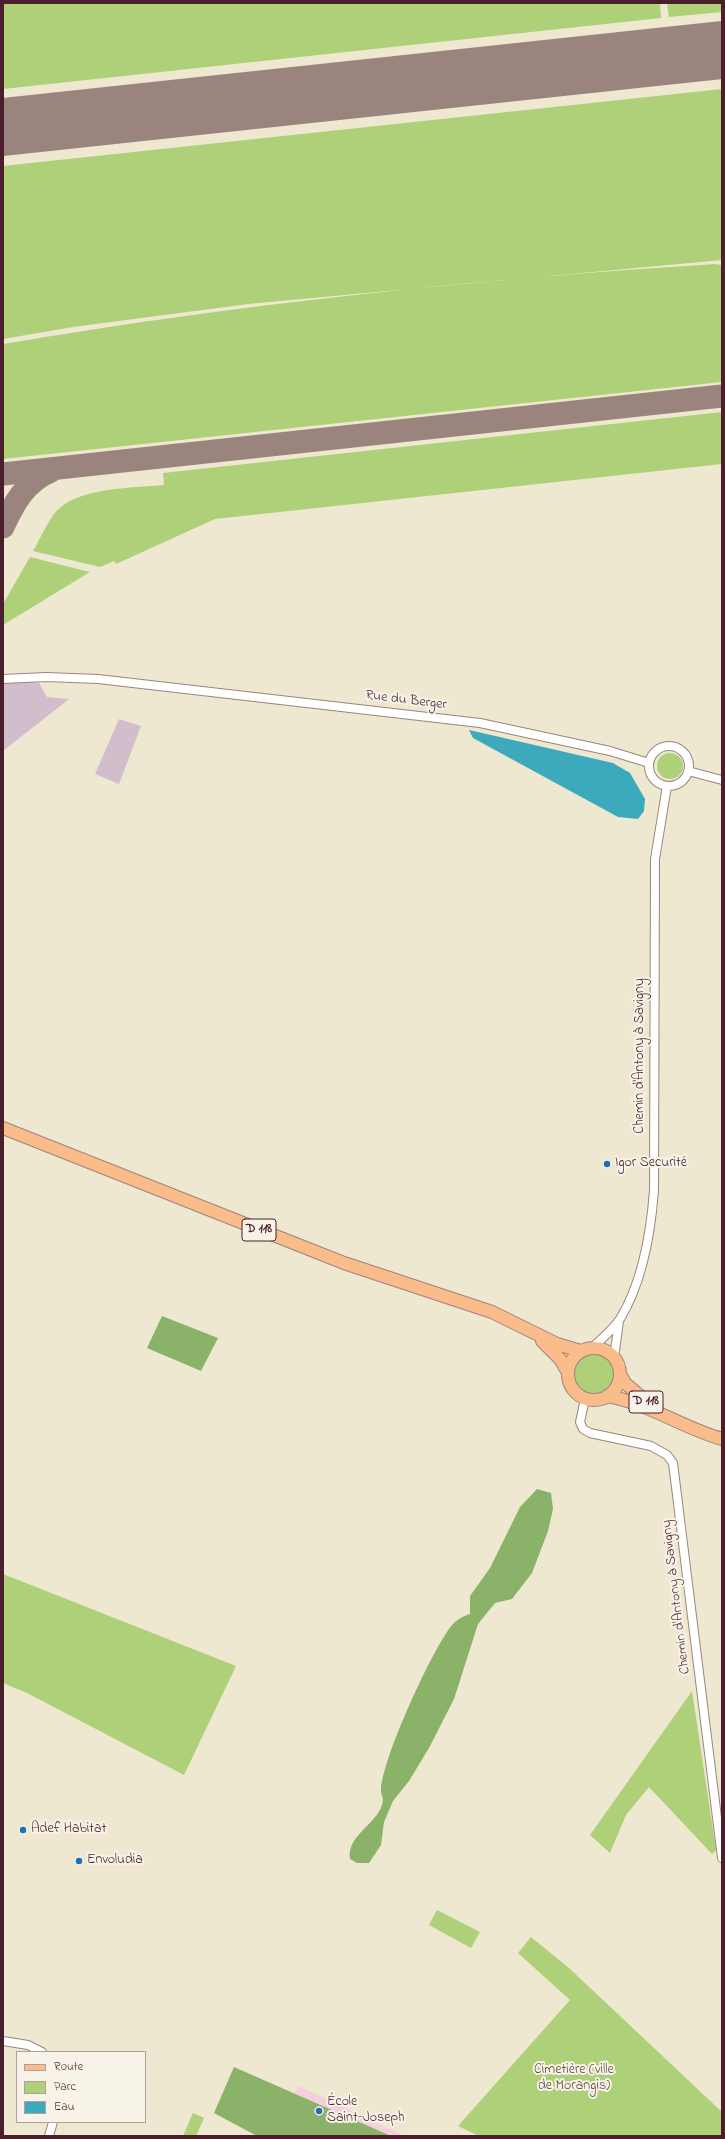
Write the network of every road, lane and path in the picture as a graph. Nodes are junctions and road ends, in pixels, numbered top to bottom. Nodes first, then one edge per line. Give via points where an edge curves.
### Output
1 (3, 679) edge
2 (649, 763) junction
3 (688, 771) junction
4 (722, 780) edge
5 (667, 786) junction
6 (3, 1128) edge
7 (3, 1135) edge
8 (33, 1140) junction
9 (619, 1320) junction
10 (518, 1324) junction
11 (586, 1350) junction
12 (614, 1358) junction
13 (567, 1372) junction
14 (620, 1374) junction
15 (607, 1396) junction
16 (585, 1399) junction
17 (678, 1422) junction
18 (722, 1439) edge
19 (722, 1858) edge
20 (3, 2041) edge
21 (40, 2051) edge
22 (53, 2123) edge
23 (49, 2136) edge

1 - 2 street, Rue du Berger via 98,679 480,723 610,751
2 - 3 street via 651,756 658,749 674,747 686,756
2 - 5 street via 649,772 654,781
3 - 4 street
3 - 5 street via 679,784
5 - 9 street, Chemin d'Antony à Savigny via 655,859 653,1204 643,1260 628,1303
6 - 8 main road, D 118
7 - 8 main road via 22,1142 28,1143
8 - 10 main road, D 118 via 344,1263 464,1302
9 - 11 street
9 - 12 street
10 - 11 main road, D 118 via 557,1344
10 - 13 main road, D 118 via 550,1348
11 - 12 main road via 604,1350
11 - 13 main road via 573,1358
12 - 14 main road
13 - 16 main road via 572,1389
14 - 15 main road via 616,1387
14 - 17 main road, D 118 via 636,1394
15 - 16 main road
15 - 17 main road, D 118 via 632,1402
16 - 19 street, Chemin d'Antony à Savigny via 580,1422 583,1429 590,1433 651,1446 667,1455 673,1463
17 - 18 main road, D 118
20 - 21 street via 28,2045
22 - 23 street

